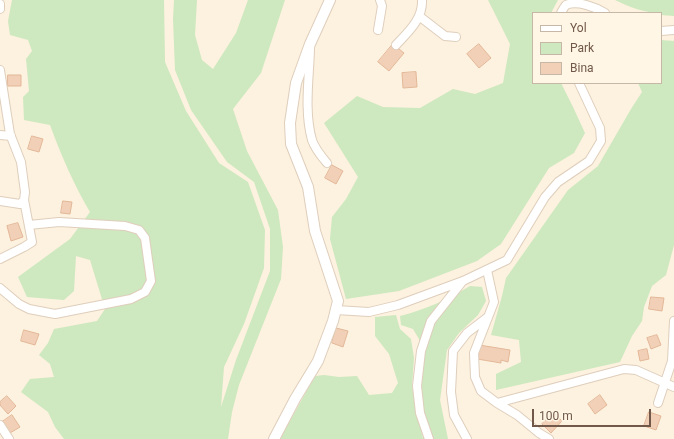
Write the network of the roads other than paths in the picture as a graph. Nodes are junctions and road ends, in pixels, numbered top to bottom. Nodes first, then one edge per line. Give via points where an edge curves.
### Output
1 (330, 0) edge
2 (380, 0) edge
3 (422, 0) edge
4 (0, 4) edge
5 (0, 8) edge
6 (562, 12) edge
7 (603, 12) edge
8 (419, 16) junction
9 (378, 30) dead end
10 (674, 30) edge
11 (662, 31) edge
12 (456, 37) dead end
13 (310, 44) junction
14 (396, 45) dead end
15 (0, 70) edge
16 (579, 84) edge
17 (0, 136) edge
18 (11, 136) junction
19 (327, 163) dead end
20 (24, 200) junction
21 (0, 201) edge
22 (29, 225) junction
23 (0, 259) edge
24 (487, 270) junction
25 (463, 281) junction
26 (0, 288) edge
27 (336, 310) junction
28 (488, 317) junction
29 (674, 321) edge
30 (664, 382) junction
31 (674, 387) edge
32 (497, 403) junction
33 (658, 403) dead end
34 (0, 425) edge
35 (9, 439) edge
36 (274, 439) edge
37 (429, 439) edge
38 (467, 439) edge
39 (549, 439) edge

1 - 13 street
2 - 9 street via 382,6
3 - 8 street
4 - 5 street
6 - 7 street via 566,6 576,2
8 - 12 street via 445,36
8 - 14 street
10 - 11 street
13 - 19 street via 308,115 312,141
13 - 27 street via 296,84 290,123 291,144 308,187 315,231 338,301
15 - 18 street
16 - 24 street via 600,128 601,140 589,161 558,182 545,197 507,260
17 - 18 street
18 - 20 street via 21,162
20 - 21 street via 20,204
20 - 22 street
22 - 23 street via 32,242
22 - 26 street via 59,222 126,226 139,230 145,238 151,281 144,292 131,299 55,314 29,309
24 - 25 street
24 - 28 street via 494,302
25 - 27 street via 398,305 369,312
25 - 37 street via 431,321 421,351 417,386 420,413
27 - 36 street via 318,361
28 - 32 street via 474,353 476,377 481,391
28 - 38 street via 467,333 453,351 451,392 454,415
29 - 30 street via 672,361
30 - 31 street
30 - 32 street via 636,370 624,369
30 - 33 street
32 - 39 street
34 - 35 street

